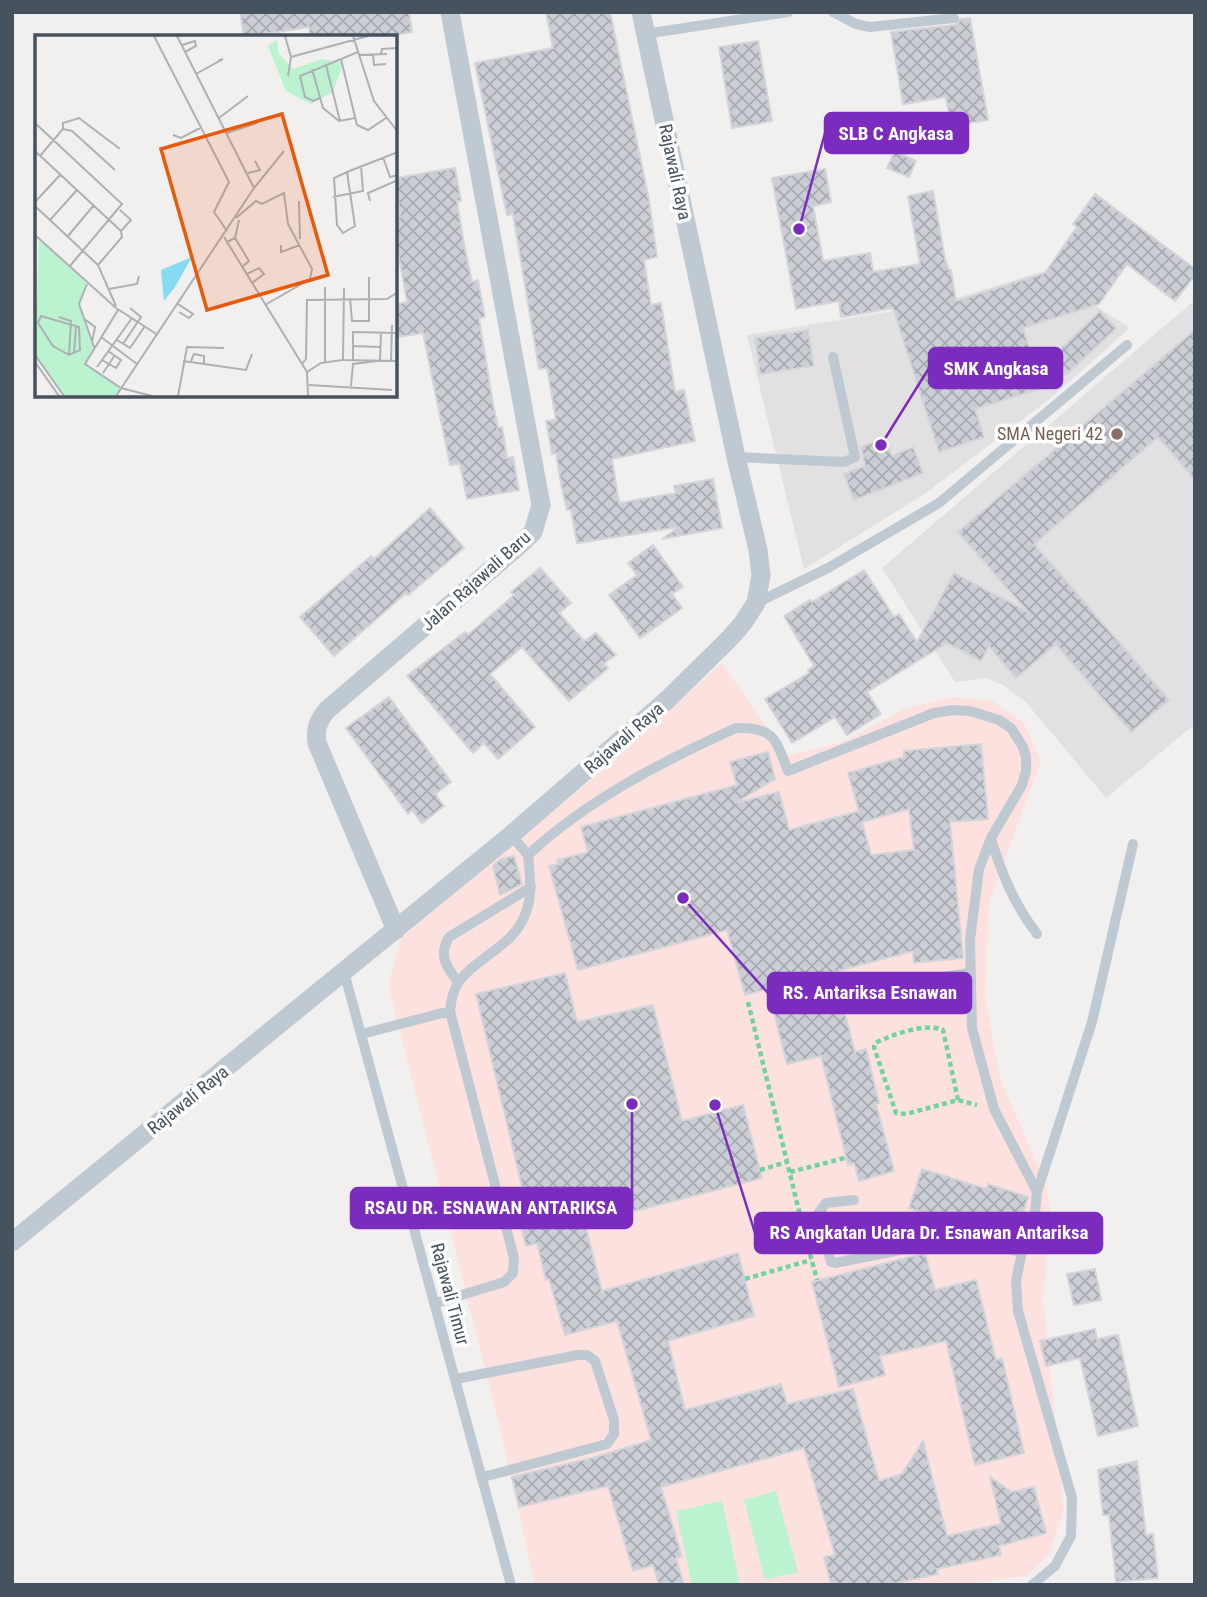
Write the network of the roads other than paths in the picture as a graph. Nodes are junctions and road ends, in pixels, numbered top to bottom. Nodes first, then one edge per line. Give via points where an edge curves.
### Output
1 (450, 12) edge
2 (641, 12) edge
3 (788, 12) edge
4 (833, 12) edge
5 (734, 17) edge
6 (954, 18) dead end
7 (645, 34) junction
8 (1127, 345) dead end
9 (833, 357) dead end
10 (736, 457) junction
11 (756, 603) junction
12 (512, 835) junction
13 (991, 838) junction
14 (1133, 844) dead end
15 (528, 855) junction
16 (531, 887) junction
17 (396, 930) junction
18 (1037, 934) dead end
19 (344, 972) junction
20 (969, 972) junction
21 (458, 982) junction
22 (858, 990) dead end
23 (450, 1011) junction
24 (362, 1034) junction
25 (1037, 1192) junction
26 (854, 1200) dead end
27 (12, 1242) edge
28 (1022, 1252) junction
29 (436, 1303) junction
30 (456, 1379) junction
31 (483, 1477) junction
32 (512, 1585) edge
33 (1032, 1585) edge

1 - 17 street, Jalan Rajawali Baru via 541,505 533,532 523,542 318,722 317,743
2 - 7 street, Rajawali Raya
3 - 5 lane
4 - 6 lane via 870,27
5 - 7 lane
7 - 10 street, Rajawali Raya
8 - 11 lane via 939,503 828,568
9 - 10 lane via 855,457 844,462
10 - 11 street, Rajawali Raya via 760,562
11 - 12 street, Rajawali Raya via 730,638 667,701
12 - 15 lane
12 - 17 street, Rajawali Raya
13 - 15 lane via 1022,785 1026,757 1011,727 970,711 953,710 934,713 788,771 768,732 736,728 625,784 566,822
13 - 18 lane via 1003,878
13 - 20 lane via 979,869
14 - 25 lane via 1092,1022
15 - 16 lane
16 - 21 lane via 525,915 509,940
16 - 21 lane via 449,937 443,958
17 - 19 street, Rajawali Raya
19 - 24 lane, Rajawali Timur
19 - 27 street, Rajawali Raya
20 - 22 lane
20 - 25 lane via 972,1028 994,1109
21 - 23 lane
23 - 24 lane
23 - 29 lane via 514,1265 504,1282
24 - 29 lane, Rajawali Timur
25 - 28 lane
26 - 28 lane via 826,1203 817,1215 828,1258 835,1263 930,1244 977,1243
28 - 33 lane via 1016,1281 1018,1311 1072,1498 1071,1536 1055,1566
29 - 30 lane, Rajawali Timur
30 - 31 lane, Rajawali Timur
30 - 31 lane via 587,1355 595,1361 614,1420 614,1434 607,1444
31 - 32 lane, Rajawali Timur

